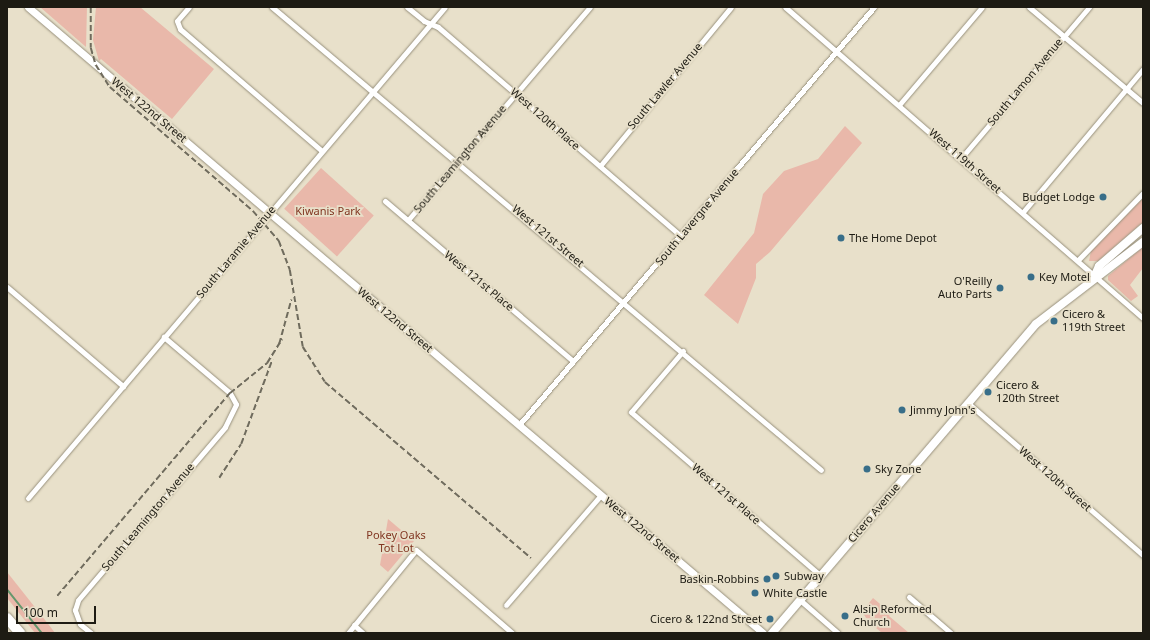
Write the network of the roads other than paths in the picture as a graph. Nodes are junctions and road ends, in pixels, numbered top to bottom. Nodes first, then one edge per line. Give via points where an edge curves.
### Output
1 (28, 7) edge
2 (189, 7) edge
3 (272, 7) edge
4 (407, 7) edge
5 (445, 7) edge
6 (590, 7) edge
7 (731, 7) edge
8 (785, 7) edge
9 (874, 7) edge
10 (982, 7) edge
11 (1029, 7) edge
12 (1089, 7) edge
13 (431, 24) junction
14 (1064, 36) junction
15 (836, 51) junction
16 (1143, 69) edge
17 (1126, 89) junction
18 (375, 90) junction
19 (516, 94) junction
20 (1143, 103) edge
21 (899, 105) junction
22 (322, 151) junction
23 (962, 157) junction
24 (459, 160) junction
25 (600, 166) junction
26 (1143, 193) edge
27 (385, 201) dead end
28 (1024, 212) junction
29 (270, 213) junction
30 (408, 220) junction
31 (1143, 228) edge
32 (681, 236) junction
33 (1143, 242) edge
34 (1078, 260) junction
35 (1096, 276) junction
36 (7, 287) edge
37 (624, 301) junction
38 (1143, 318) edge
39 (164, 337) junction
40 (683, 351) junction
41 (574, 361) junction
42 (123, 386) junction
43 (968, 404) junction
44 (519, 426) junction
45 (821, 470) dead end
46 (601, 495) junction
47 (28, 498) dead end
48 (1143, 555) edge
49 (821, 576) junction
50 (909, 597) dead end
51 (800, 600) junction
52 (506, 604) dead end
53 (7, 619) edge
54 (354, 625) junction
55 (19, 633) edge
56 (90, 633) edge
57 (348, 633) edge
58 (363, 633) edge
59 (512, 633) edge
60 (762, 633) edge
61 (772, 633) edge
62 (838, 633) edge
63 (951, 633) edge

1 - 29 street, West 122nd Street
2 - 22 street via 177,24
3 - 18 street, West 121st Street via 367,87
4 - 13 street, West 120th Place
5 - 13 street, South Laramie Avenue
6 - 19 street, South Leamington Avenue
7 - 25 street, South Lawler Avenue
8 - 15 street, West 119th Street
9 - 15 street, South Lavergne Avenue
10 - 21 street
11 - 14 street
12 - 14 street, South Lamon Avenue
13 - 18 street, South Laramie Avenue
13 - 19 street, West 120th Place
14 - 17 street
14 - 23 street, South Lamon Avenue
15 - 21 street, West 119th Street
15 - 32 street, South Lavergne Avenue
16 - 17 street
17 - 20 street
17 - 28 street
18 - 22 street, South Laramie Avenue
18 - 24 street, West 121st Street
19 - 24 street, South Leamington Avenue
19 - 25 street, West 120th Place
21 - 23 street, West 119th Street
22 - 29 street, South Laramie Avenue
23 - 28 street, West 119th Street
24 - 30 street, South Leamington Avenue
24 - 37 street, West 121st Street
25 - 32 street, West 120th Place
26 - 34 street
27 - 30 street, West 121st Place
28 - 34 street, West 119th Street
29 - 39 street, South Laramie Avenue
29 - 44 street, West 122nd Street
30 - 41 street, West 121st Place
31 - 35 main road, Cicero Avenue via 1099,266
32 - 37 street, South Lavergne Avenue
33 - 35 main road, Cicero Avenue via 1108,272
34 - 35 street, West 119th Street
35 - 38 street, West 119th Street
35 - 43 main road, Cicero Avenue via 1036,324
36 - 42 street
37 - 40 street, West 121st Street
37 - 41 street, South Lavergne Avenue
39 - 42 street, South Laramie Avenue
39 - 56 street, South Leamington Avenue via 230,393 236,404 225,427 78,600 75,610 80,624
40 - 45 street, West 121st Street
40 - 49 street, West 121st Place via 631,412
41 - 44 street, South Lavergne Avenue
42 - 47 street, South Laramie Avenue
43 - 48 street, West 120th Street
43 - 49 main road, Cicero Avenue
44 - 46 street, West 122nd Street
46 - 52 street
46 - 60 street, West 122nd Street
49 - 51 main road, Cicero Avenue
50 - 63 street
51 - 61 main road, Cicero Avenue
51 - 62 street
53 - 55 highway
54 - 57 street
54 - 58 street
54 - 59 street via 416,550

